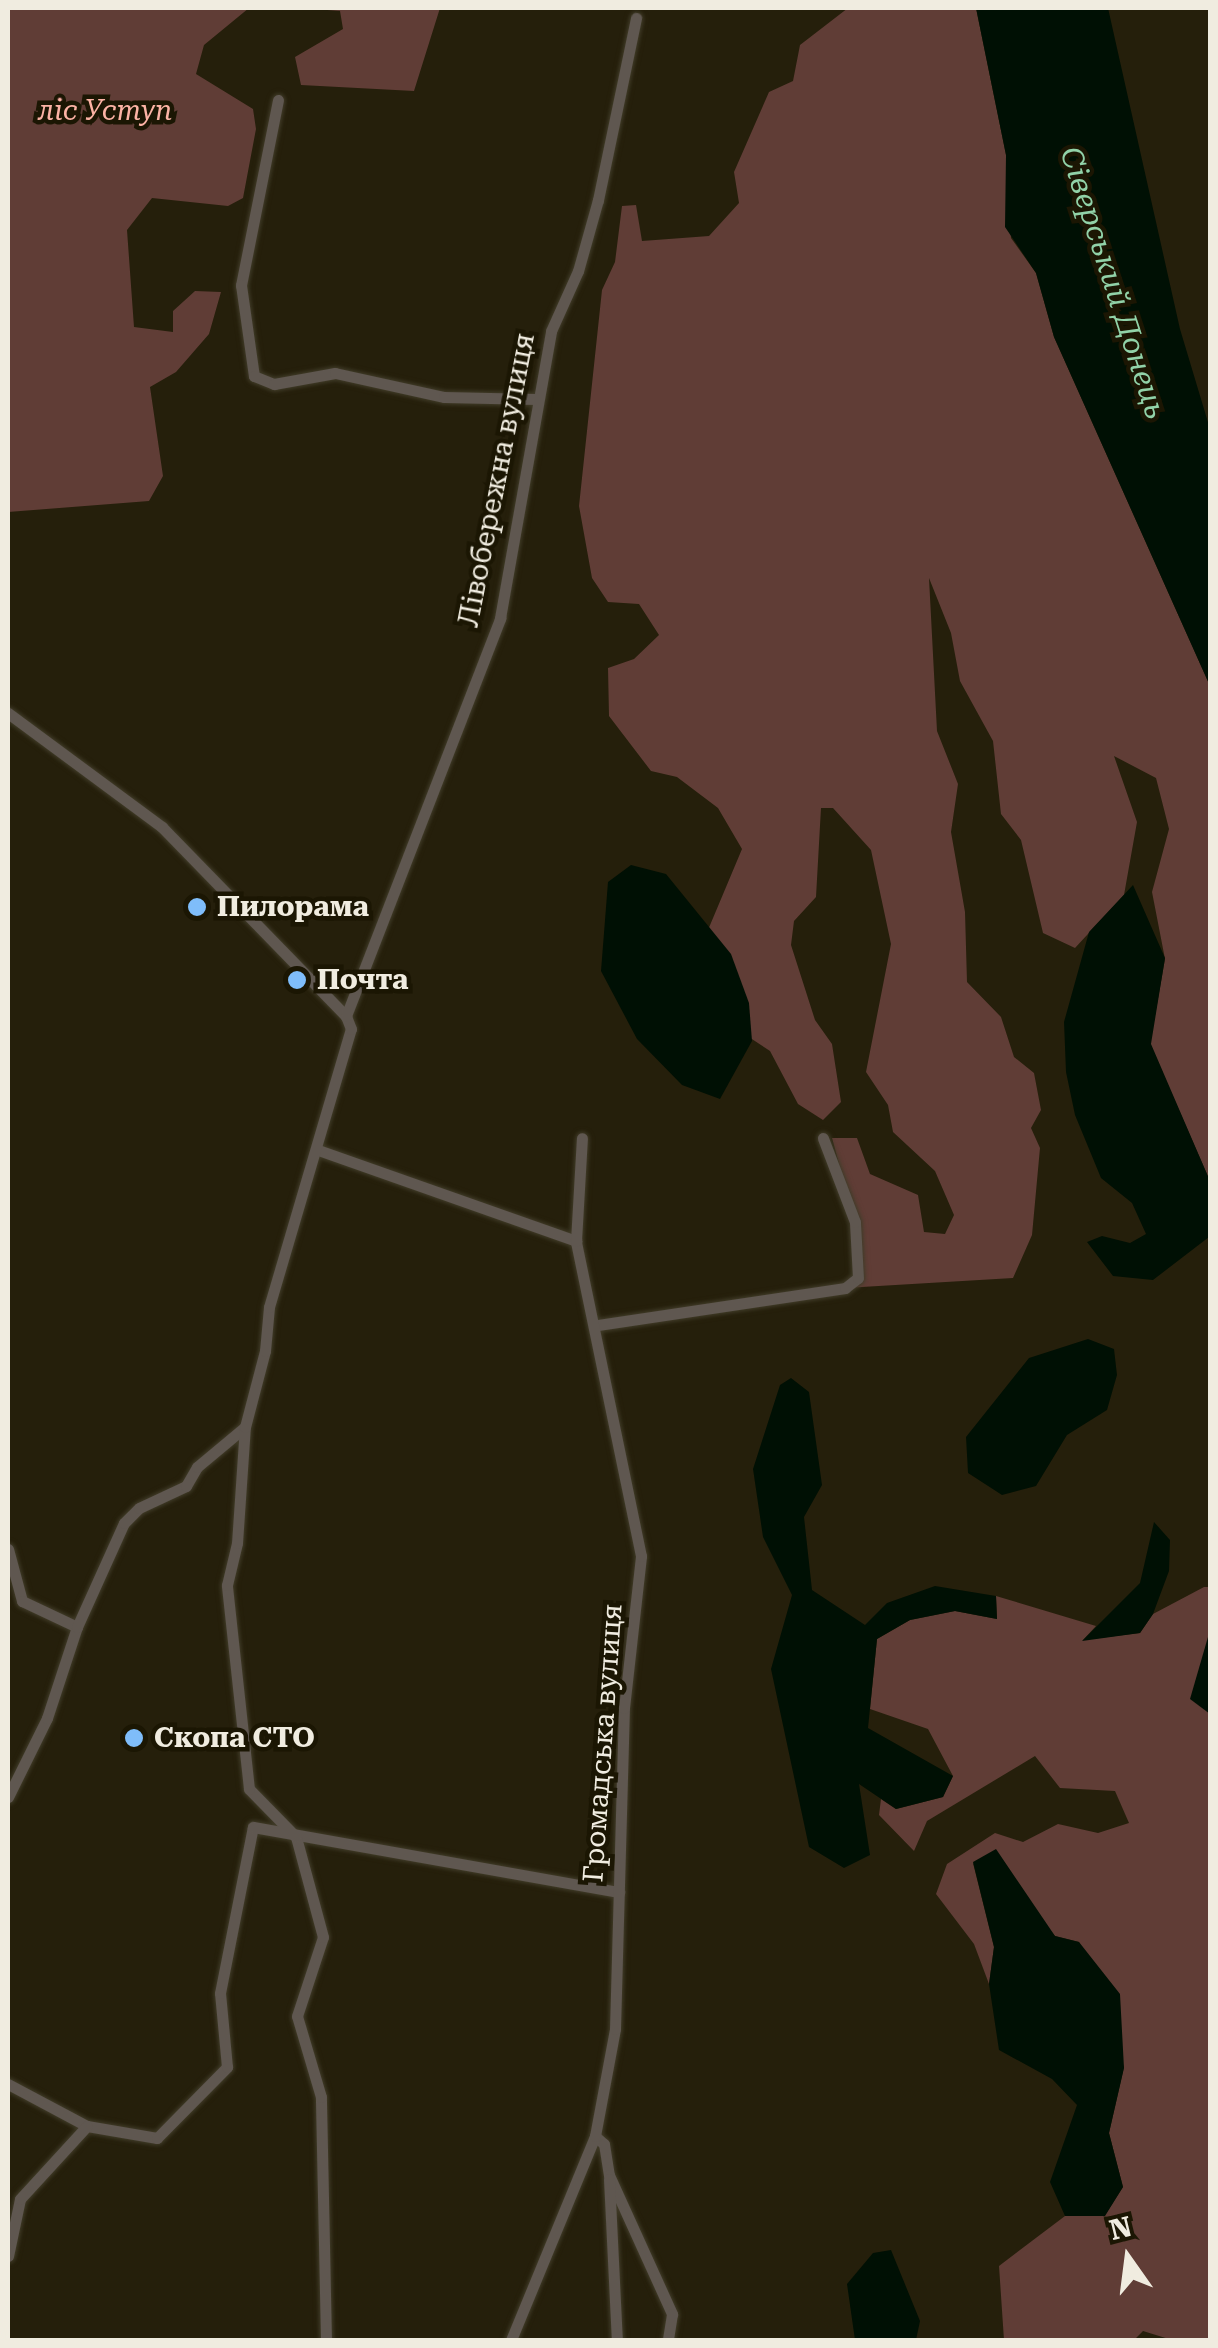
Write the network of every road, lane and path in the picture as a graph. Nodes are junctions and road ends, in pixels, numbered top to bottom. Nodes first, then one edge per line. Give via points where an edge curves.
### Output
1 (636, 18) dead end
2 (278, 100) dead end
3 (536, 399) junction
4 (8, 713) edge
5 (346, 1016) junction
6 (582, 1138) dead end
7 (823, 1138) dead end
8 (318, 1150) junction
9 (576, 1241) junction
10 (598, 1325) junction
11 (245, 1427) junction
12 (8, 1549) edge
13 (22, 1601) junction
14 (8, 1607) edge
15 (77, 1626) junction
16 (8, 1797) edge
17 (296, 1837) junction
18 (618, 1892) junction
19 (8, 2084) edge
20 (87, 2126) junction
21 (594, 2136) junction
22 (609, 2174) junction
23 (8, 2256) edge
24 (326, 2340) edge
25 (511, 2340) edge
26 (617, 2340) edge
27 (668, 2340) edge

1 - 3 street, Лівобережна вулиця via 598,200 550,331
2 - 3 street via 242,285 254,376 274,384 335,372 444,396
3 - 5 street, Лівобережна вулиця via 500,618
4 - 5 street via 162,826
5 - 8 street, Лівобережна вулиця via 352,1029
6 - 9 street, Громадська вулиця
7 - 10 street via 855,1222 858,1278 846,1288
8 - 9 street
8 - 11 street, Лівобережна вулиця via 269,1308
9 - 10 street, Громадська вулиця
10 - 18 street, Громадська вулиця via 642,1556 624,1708
11 - 15 street via 196,1466 186,1486 138,1508 124,1523
11 - 17 street, Лівобережна вулиця via 238,1543 227,1585 248,1789
12 - 13 street
13 - 14 street
13 - 15 street
15 - 16 street via 47,1718
17 - 18 street
17 - 20 street via 254,1828 220,1994 227,2066 157,2138
17 - 24 street via 323,1938 297,2016 321,2097
18 - 21 street, Громадська вулиця via 615,2030
19 - 20 street
20 - 23 street via 20,2199
21 - 22 street via 604,2144
21 - 25 street, Громадська вулиця
22 - 26 street
22 - 27 street via 672,2314

